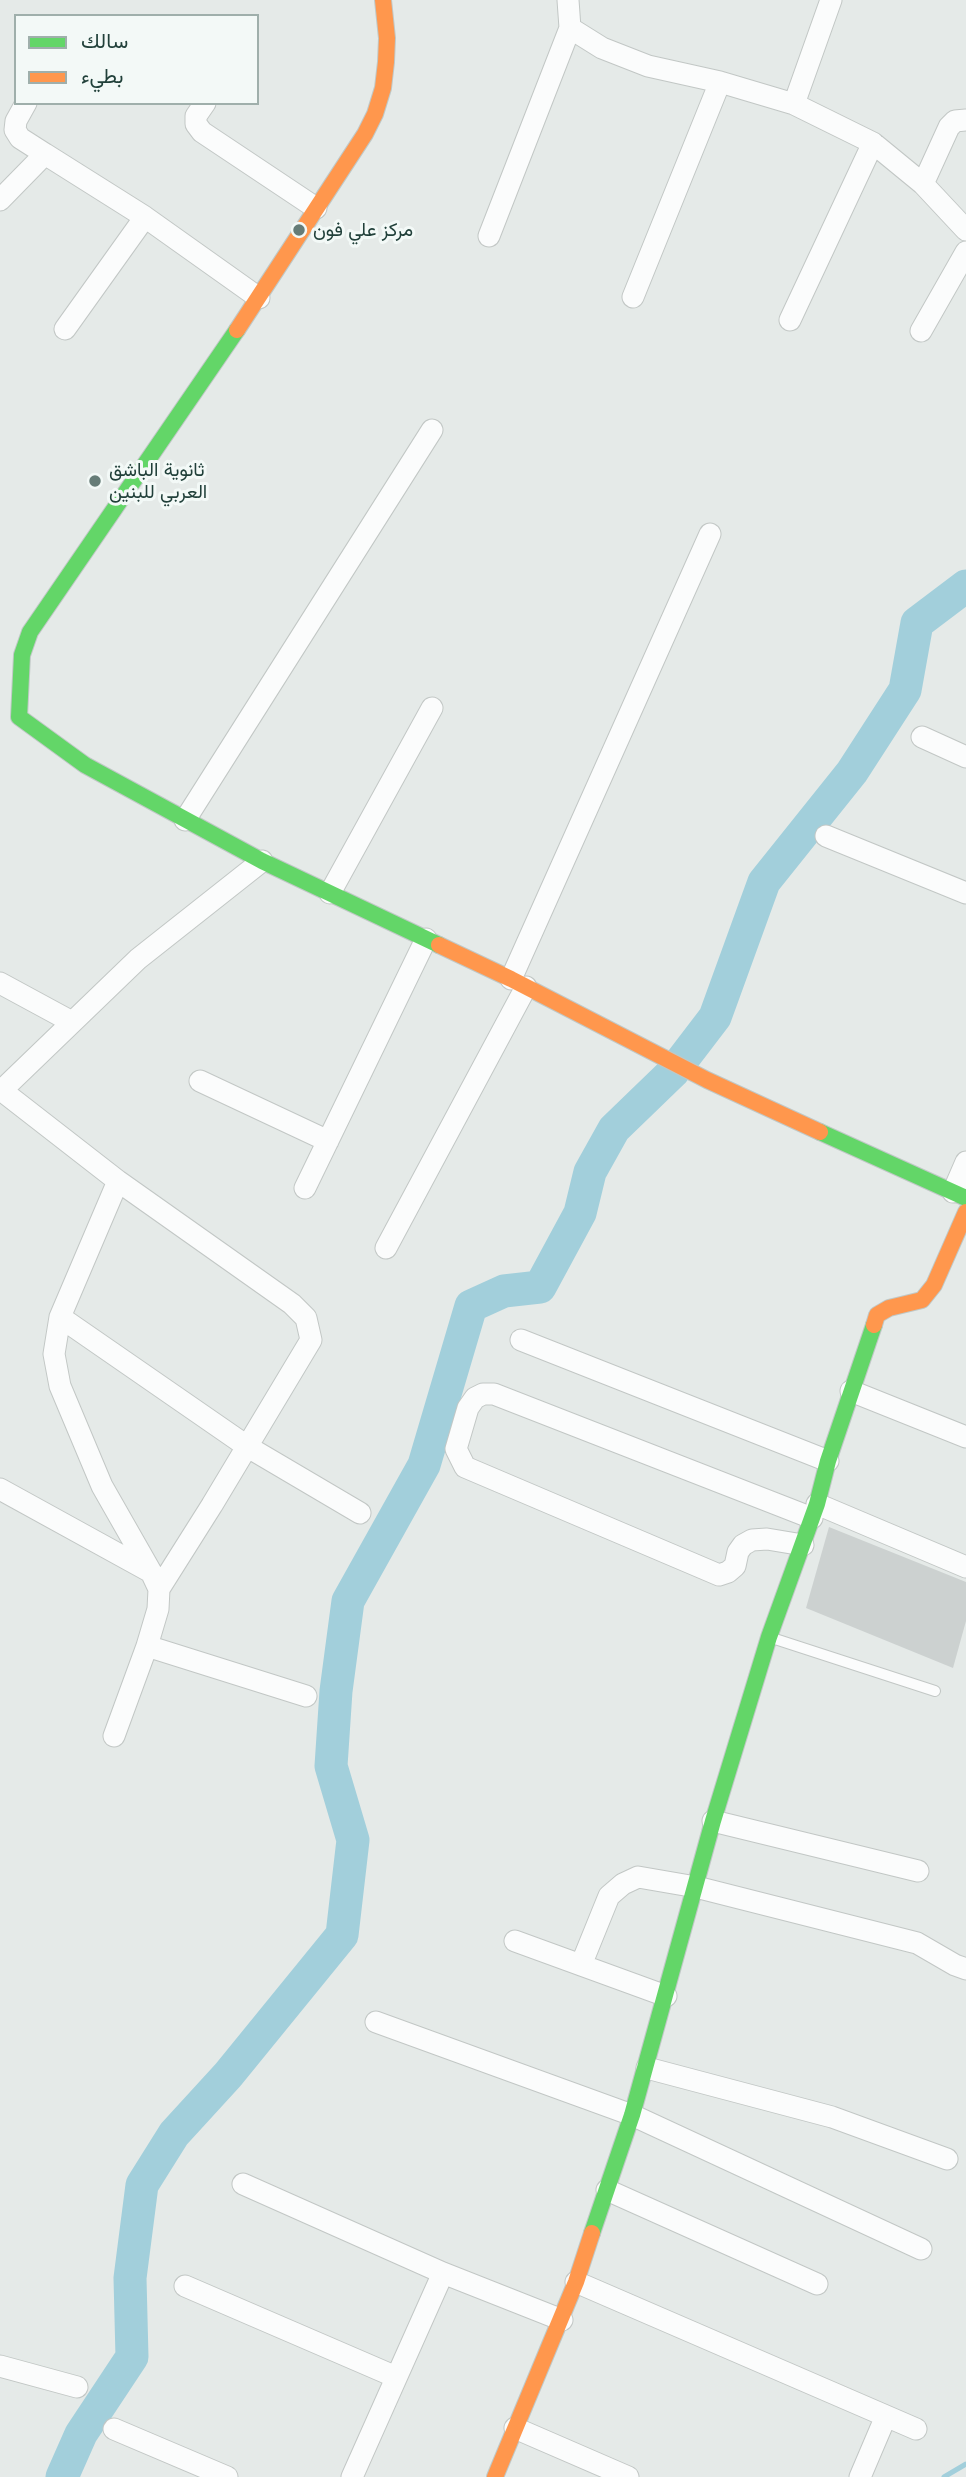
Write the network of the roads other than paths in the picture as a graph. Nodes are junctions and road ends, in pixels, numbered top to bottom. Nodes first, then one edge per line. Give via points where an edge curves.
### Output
1 (383, 0) edge
2 (568, 0) edge
3 (831, 0) edge
4 (570, 28) junction
5 (720, 82) junction
6 (794, 104) junction
7 (25, 105) edge
8 (204, 105) edge
9 (966, 120) edge
10 (873, 143) junction
11 (45, 154) junction
12 (923, 184) junction
13 (0, 200) edge
14 (316, 208) junction
15 (145, 217) junction
16 (966, 230) edge
17 (489, 236) dead end
18 (966, 252) edge
19 (632, 297) dead end
20 (259, 298) junction
21 (789, 320) dead end
22 (65, 329) dead end
23 (920, 331) dead end
24 (432, 430) dead end
25 (710, 534) dead end
26 (0, 705) edge
27 (432, 708) dead end
28 (19, 717) junction
29 (922, 737) dead end
30 (966, 757) edge
31 (185, 820) junction
32 (826, 836) dead end
33 (262, 861) junction
34 (330, 893) junction
35 (966, 893) edge
36 (426, 939) junction
37 (0, 983) edge
38 (519, 983) junction
39 (72, 1022) junction
40 (200, 1081) dead end
41 (1, 1091) edge
42 (328, 1141) junction
43 (966, 1162) edge
44 (118, 1181) junction
45 (305, 1188) dead end
46 (959, 1195) edge
47 (966, 1212) edge
48 (386, 1248) dead end
49 (60, 1317) junction
50 (521, 1340) dead end
51 (851, 1391) junction
52 (966, 1437) edge
53 (248, 1447) junction
54 (828, 1461) junction
55 (0, 1489) edge
56 (815, 1511) junction
57 (360, 1513) dead end
58 (803, 1545) junction
59 (966, 1567) edge
60 (155, 1580) junction
61 (769, 1637) junction
62 (147, 1646) junction
63 (935, 1691) dead end
64 (306, 1696) dead end
65 (114, 1736) dead end
66 (713, 1821) junction
67 (918, 1871) dead end
68 (696, 1887) junction
69 (515, 1941) dead end
70 (581, 1965) junction
71 (966, 1969) edge
72 (666, 1996) junction
73 (376, 2022) dead end
74 (647, 2068) junction
75 (632, 2115) junction
76 (947, 2159) dead end
77 (243, 2184) dead end
78 (607, 2190) junction
79 (921, 2249) dead end
80 (443, 2273) junction
81 (576, 2282) junction
82 (817, 2284) dead end
83 (184, 2286) dead end
84 (562, 2320) junction
85 (0, 2366) edge
86 (396, 2377) junction
87 (77, 2387) dead end
88 (886, 2416) junction
89 (515, 2428) junction
90 (916, 2429) dead end
91 (114, 2430) dead end
92 (227, 2477) edge
93 (352, 2477) edge
94 (495, 2477) edge
95 (628, 2477) edge
96 (860, 2477) edge

1 - 14 main road via 387,38 383,88 375,114
2 - 4 street
3 - 6 street
4 - 5 street via 602,48 648,66
4 - 17 street
5 - 6 street
5 - 19 street
6 - 10 street
7 - 11 street via 15,130
8 - 14 street via 196,116 202,132
9 - 12 street via 950,127
10 - 12 street
10 - 21 street
11 - 13 street
11 - 15 street
12 - 16 street
14 - 20 main road
15 - 20 street
15 - 22 street
18 - 23 street
20 - 28 main road via 30,632 22,654
24 - 31 street
25 - 38 street
26 - 28 street
27 - 34 street
28 - 31 main road via 85,765
29 - 30 street
31 - 33 main road
32 - 35 street
33 - 34 main road
33 - 39 street via 138,959
34 - 36 main road
36 - 38 main road
36 - 42 street
37 - 39 street
38 - 46 main road via 708,1080
38 - 48 street
39 - 41 street
40 - 42 street
41 - 44 street
42 - 45 street
43 - 46 street
44 - 49 street
44 - 53 street via 306,1318 312,1340
47 - 51 main road via 934,1285 922,1300 877,1315
49 - 53 street
49 - 60 street via 54,1354 60,1386 102,1486
50 - 54 street
51 - 52 street
51 - 54 main road
53 - 57 street
53 - 60 street
54 - 56 main road
55 - 60 street
56 - 58 main road
56 - 58 street via 494,1394 475,1398 468,1408 456,1449 465,1467 706,1570 719,1575 728,1572 743,1545 752,1540
56 - 59 street
58 - 61 main road
60 - 62 street via 158,1609
61 - 63 lane
61 - 66 main road
62 - 64 street
62 - 65 street
66 - 67 street
66 - 68 main road
68 - 70 street via 638,1877 623,1884 609,1896
68 - 71 street via 917,1942
68 - 72 main road
69 - 70 street
70 - 72 street
72 - 74 main road
73 - 75 street
74 - 75 main road
74 - 76 street via 832,2117
75 - 78 main road
75 - 79 street
77 - 80 street
78 - 81 main road
78 - 82 street
80 - 84 street
80 - 86 street
81 - 84 main road
81 - 88 street
83 - 86 street
84 - 89 main road
85 - 87 street
86 - 93 street
88 - 90 street
88 - 96 street
89 - 94 main road
89 - 95 street
91 - 92 street

